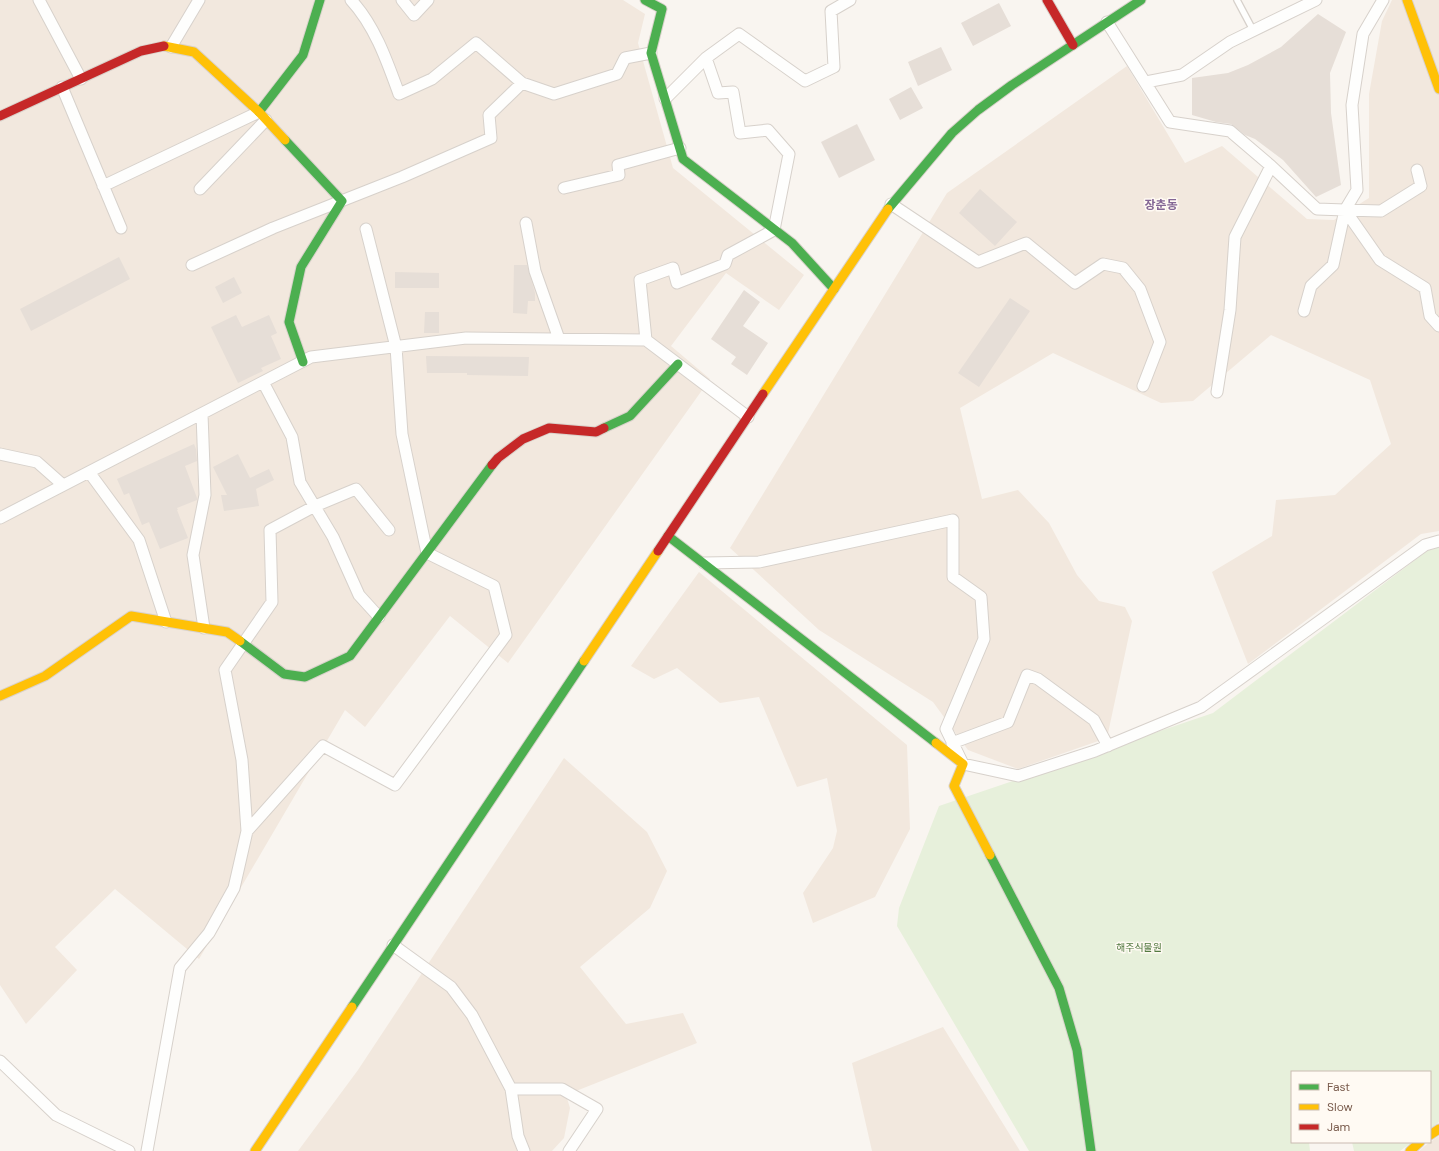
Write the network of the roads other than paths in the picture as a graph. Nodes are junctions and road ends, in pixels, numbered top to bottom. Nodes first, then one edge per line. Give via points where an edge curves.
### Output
1 (39, 0) edge
2 (199, 0) edge
3 (320, 0) edge
4 (352, 0) edge
5 (402, 0) edge
6 (428, 0) edge
7 (645, 0) edge
8 (850, 0) edge
9 (1047, 0) edge
10 (1141, 0) edge
11 (1237, 0) edge
12 (1316, 0) edge
13 (1383, 0) edge
14 (1407, 0) edge
15 (1107, 22) junction
16 (1254, 30) junction
17 (1073, 45) junction
18 (171, 47) junction
19 (651, 53) junction
20 (706, 58) junction
21 (81, 79) junction
22 (1146, 82) junction
23 (522, 83) junction
24 (62, 87) junction
25 (1439, 89) edge
26 (665, 99) junction
27 (0, 116) edge
28 (263, 116) junction
29 (680, 148) junction
30 (1271, 166) junction
31 (1417, 170) dead end
32 (104, 186) junction
33 (564, 188) dead end
34 (200, 189) dead end
35 (342, 201) junction
36 (891, 204) junction
37 (1345, 210) junction
38 (526, 224) dead end
39 (121, 228) dead end
40 (366, 230) dead end
41 (774, 230) junction
42 (192, 266) dead end
43 (834, 289) junction
44 (1304, 311) dead end
45 (1439, 326) edge
46 (559, 339) junction
47 (646, 340) junction
48 (396, 347) junction
49 (303, 362) junction
50 (678, 364) junction
51 (263, 382) junction
52 (1142, 386) dead end
53 (1217, 392) dead end
54 (202, 414) junction
55 (748, 417) junction
56 (0, 454) edge
57 (89, 472) junction
58 (63, 485) junction
59 (315, 506) junction
60 (0, 518) edge
61 (389, 530) dead end
62 (668, 536) junction
63 (1439, 541) edge
64 (428, 553) junction
65 (704, 564) junction
66 (379, 618) junction
67 (166, 622) junction
68 (204, 628) junction
69 (244, 644) junction
70 (0, 696) edge
71 (952, 743) junction
72 (1108, 746) junction
73 (963, 764) junction
74 (247, 831) junction
75 (393, 946) junction
76 (0, 1061) edge
77 (511, 1089) junction
78 (1419, 1143) edge
79 (129, 1151) edge
80 (147, 1151) edge
81 (255, 1151) edge
82 (524, 1151) edge
83 (569, 1151) edge
84 (1092, 1151) edge
85 (1410, 1151) edge

1 - 21 street
2 - 18 street
3 - 28 street via 303,55
4 - 23 street via 362,11 384,53 399,94 432,79 476,43
5 - 6 street via 414,15
7 - 19 street via 662,9
8 - 20 street via 831,11 834,67 805,81 739,34
9 - 17 street
10 - 15 street
11 - 16 lane
12 - 16 street
13 - 37 street via 1363,34 1352,105 1357,190
14 - 25 street
15 - 17 street
15 - 22 street
16 - 22 street via 1230,42 1182,75
17 - 36 street via 973,114 952,133
18 - 21 street via 141,51
18 - 28 street via 194,52
19 - 23 street via 625,58 617,74 554,94
19 - 26 street
20 - 26 street
20 - 41 street via 718,93 733,92 740,133 768,130 789,154
21 - 24 street
22 - 30 street via 1170,122 1230,131
23 - 35 street via 489,115 491,138
24 - 27 street
24 - 32 street
26 - 29 street
28 - 32 street
28 - 34 street
28 - 35 street
29 - 33 street via 618,165 619,175
29 - 41 street via 683,159
30 - 37 street via 1317,208
30 - 53 street via 1235,237 1230,310
31 - 37 street via 1421,186 1381,211
32 - 39 street
35 - 42 street via 273,228
35 - 49 street via 301,267 289,322
36 - 43 street
36 - 52 street via 978,262 1026,243 1075,284 1103,264 1123,268 1140,289 1160,342
37 - 44 street via 1333,265 1311,286
37 - 45 street via 1380,260 1425,288 1430,316
38 - 46 street via 535,271
40 - 48 street
41 - 43 street via 792,244
41 - 47 street via 728,255 725,264 677,283 673,268 640,280
43 - 55 street
46 - 47 street
46 - 48 street via 466,338
47 - 50 street
48 - 49 street via 311,358
48 - 64 street via 402,434
49 - 51 street
50 - 55 street
50 - 64 street via 630,416 596,432 549,428 523,439 498,458
51 - 54 street
51 - 59 street via 292,437 300,482
54 - 57 street
54 - 68 street via 205,495 193,555
55 - 62 street
56 - 58 street via 37,462
57 - 58 street
57 - 67 street via 139,540
58 - 60 street
59 - 61 street via 356,489
59 - 66 street via 333,536 359,595
59 - 69 street via 270,530 272,602
62 - 65 street
62 - 75 street
63 - 72 street via 1425,545 1201,707
64 - 66 street
64 - 74 street via 494,586 506,635 395,785 323,746
65 - 71 street via 759,562 953,520 953,577 981,597 984,639 946,729
65 - 73 street
66 - 69 street via 350,656 306,677 284,674
67 - 68 street
67 - 70 street via 131,616 45,676
68 - 69 street via 227,632
69 - 74 street via 225,670 242,760
71 - 72 street via 1008,722 1027,675 1038,679 1094,720
71 - 73 street
72 - 73 street via 1018,776
73 - 84 street via 954,786 1059,988 1077,1050
74 - 80 street via 234,888 209,933 180,968
75 - 77 street via 451,987 472,1015
75 - 81 street
76 - 79 street via 56,1115
77 - 82 street via 518,1136
77 - 83 street via 562,1090 597,1109
78 - 85 street

